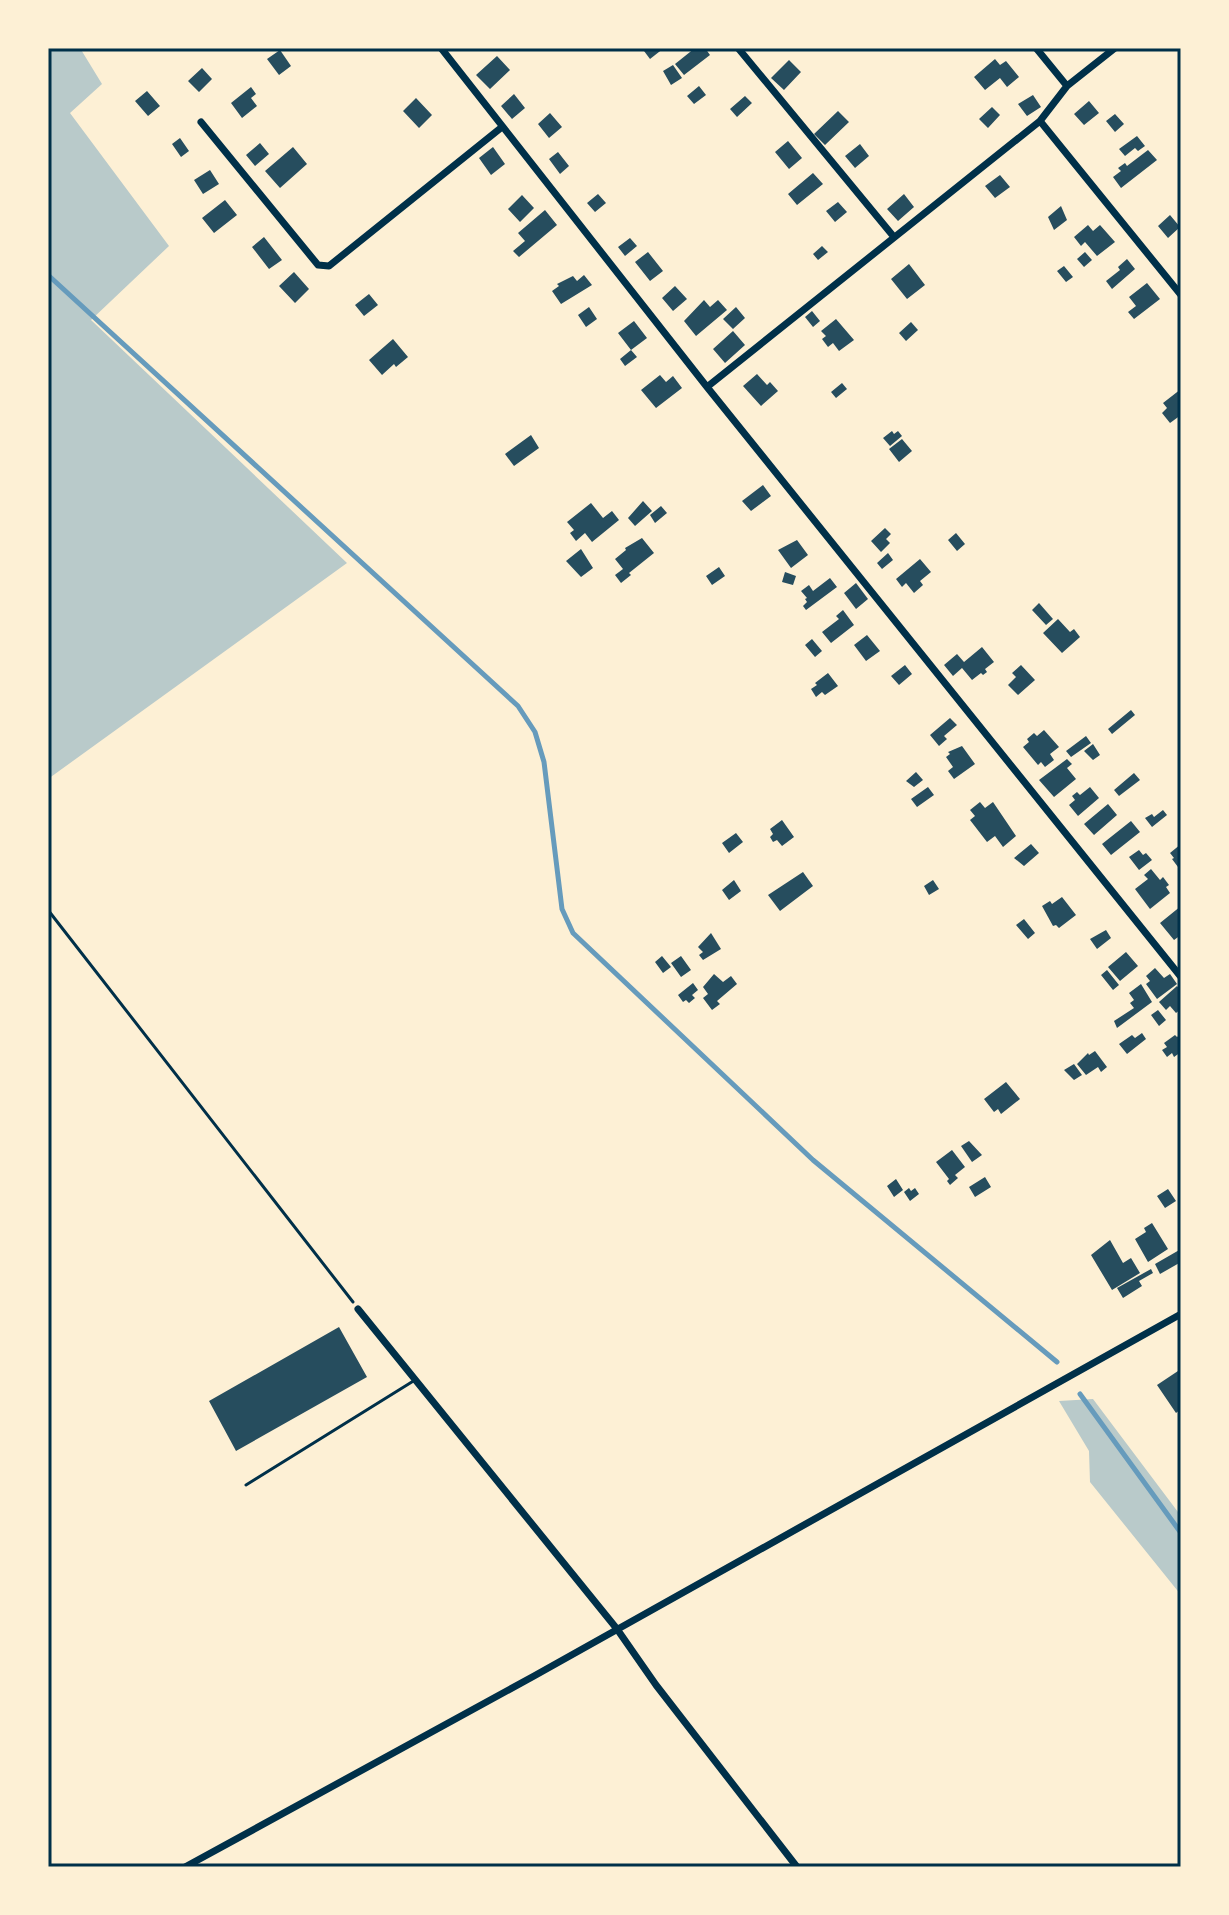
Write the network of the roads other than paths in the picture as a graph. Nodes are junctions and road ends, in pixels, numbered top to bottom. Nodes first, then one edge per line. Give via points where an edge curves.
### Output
1 (441, 48) edge
2 (738, 48) edge
3 (1036, 48) edge
4 (1115, 48) edge
5 (1067, 86) junction
6 (1040, 121) junction
7 (201, 122) dead end
8 (502, 127) junction
9 (894, 237) junction
10 (1181, 295) edge
11 (707, 387) junction
12 (1181, 977) edge
13 (358, 1309) road end
14 (1181, 1314) edge
15 (415, 1380) junction
16 (246, 1485) dead end
17 (617, 1629) junction
18 (185, 1867) edge
19 (797, 1867) edge

1 - 8 street
2 - 9 street
3 - 5 street
4 - 5 street
5 - 6 street
6 - 9 street
6 - 10 street
7 - 8 street via 318,265 329,266
8 - 11 street
9 - 11 street
11 - 12 street
13 - 15 street
14 - 17 street
15 - 16 lane
15 - 17 street
17 - 18 street
17 - 19 street

